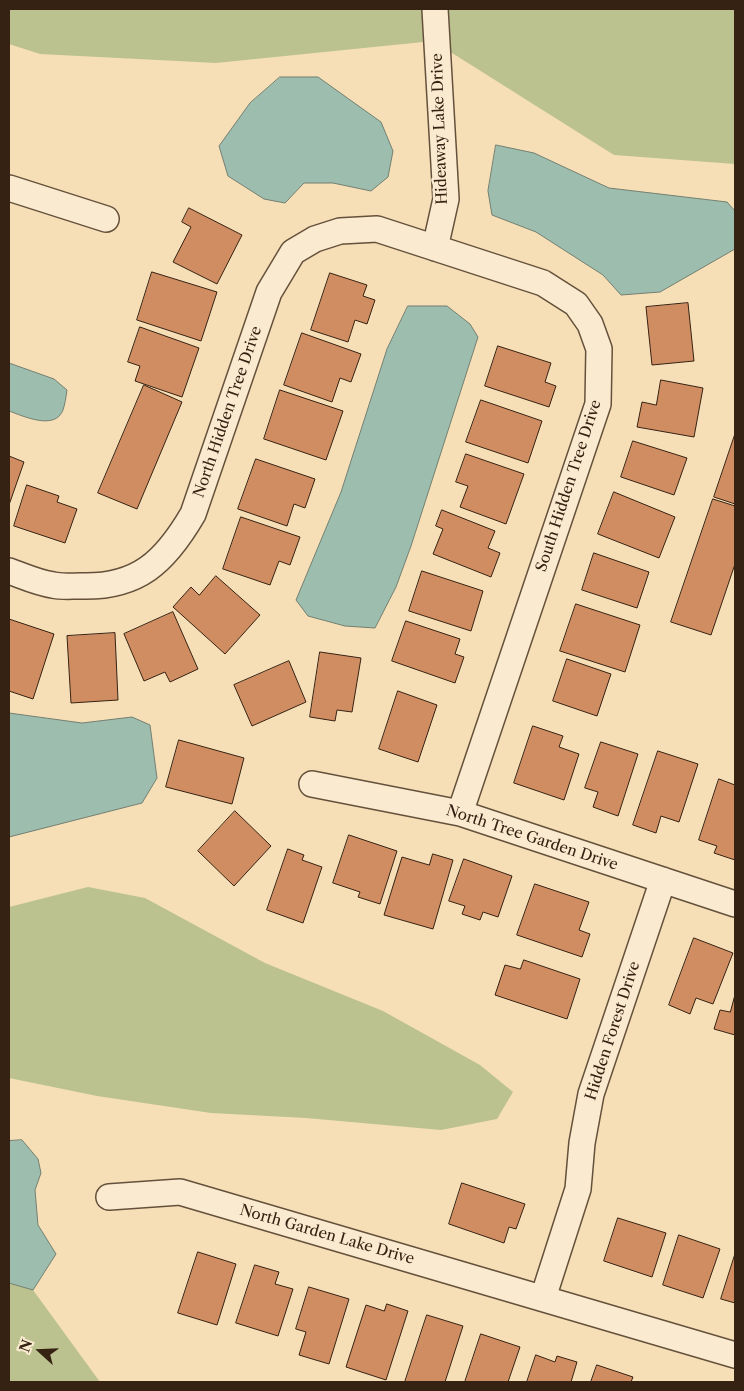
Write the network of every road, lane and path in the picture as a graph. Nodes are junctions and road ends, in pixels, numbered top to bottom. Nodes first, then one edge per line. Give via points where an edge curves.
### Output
1 (435, 9) edge
2 (9, 188) edge
3 (106, 220) dead end
4 (435, 248) junction
5 (9, 571) edge
6 (312, 784) dead end
7 (460, 813) junction
8 (663, 880) junction
9 (735, 904) edge
10 (109, 1197) dead end
11 (543, 1298) junction
12 (735, 1355) edge

1 - 4 street, Hideaway Lake Drive via 446,199
2 - 3 street
4 - 5 street, North Hidden Tree Drive via 377,229 340,231 315,239 293,252 269,292 193,514 179,538 159,561 133,578 97,587 53,585
4 - 7 street, South Hidden Tree Drive via 542,284 576,304 590,324 599,349 598,404
6 - 7 street, North Tree Garden Drive
7 - 8 street, North Tree Garden Drive
8 - 9 street, North Tree Garden Drive
8 - 11 street, Hidden Forest Drive via 590,1094 578,1190
10 - 11 street, North Garden Lake Drive via 180,1192
11 - 12 street, North Garden Lake Drive

